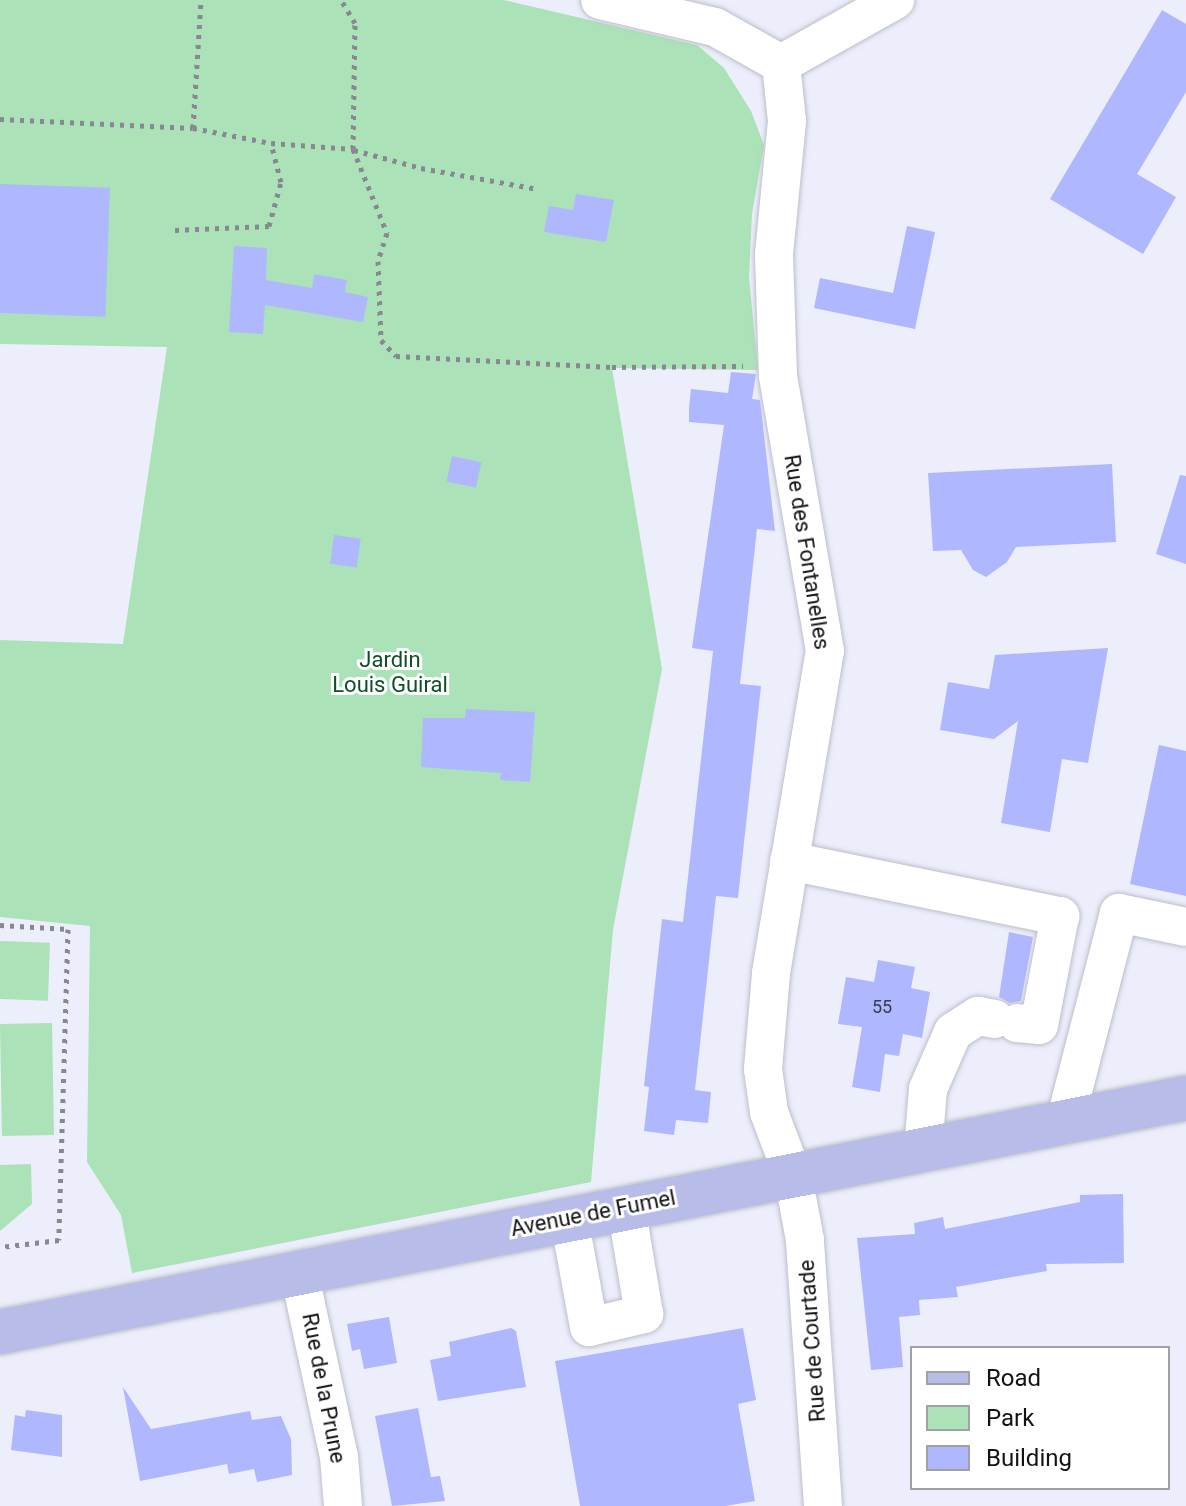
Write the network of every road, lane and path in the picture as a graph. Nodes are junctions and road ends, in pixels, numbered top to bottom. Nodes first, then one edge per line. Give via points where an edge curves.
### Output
1 (201, 0) edge
2 (341, 0) edge
3 (600, 0) edge
4 (895, 0) edge
5 (781, 64) junction
6 (0, 119) edge
7 (193, 128) junction
8 (271, 143) junction
9 (353, 149) junction
10 (538, 189) dead end
11 (175, 230) dead end
12 (778, 376) junction
13 (789, 861) junction
14 (0, 925) edge
15 (1186, 927) edge
16 (1186, 1098) edge
17 (1065, 1122) junction
18 (923, 1151) junction
19 (793, 1176) junction
20 (626, 1207) junction
21 (569, 1218) junction
22 (0, 1247) edge
23 (299, 1272) junction
24 (0, 1332) edge
25 (343, 1506) edge
26 (823, 1506) edge

1 - 7 path
2 - 9 path via 355,23
3 - 5 street via 715,27
4 - 5 street
5 - 12 street, Rue des Fontanelles via 787,121 774,254
6 - 7 path
7 - 8 path
8 - 9 path
8 - 11 path via 281,182 269,226
9 - 10 path via 421,168
9 - 12 path via 387,233 378,261 381,340 396,356 612,367 758,366
12 - 13 street, Rue des Fontanelles via 825,651
13 - 18 street via 1060,916 1039,1025 978,1016 953,1032 928,1089
13 - 19 street, Rue des Fontanelles via 763,1069 769,1112
14 - 22 path via 68,929 59,1240
15 - 17 street via 1119,913
16 - 17 main road, Avenue de Fumel
17 - 18 main road, Avenue de Fumel
18 - 19 main road, Avenue de Fumel
19 - 20 main road, Avenue de Fumel
19 - 26 street, Rue de Courtade via 805,1240
20 - 21 main road, Avenue de Fumel
20 - 21 street via 644,1314 589,1327
21 - 23 main road, Avenue de Fumel
23 - 24 main road, Avenue de Fumel
23 - 25 street, Rue de la Prune via 339,1457

